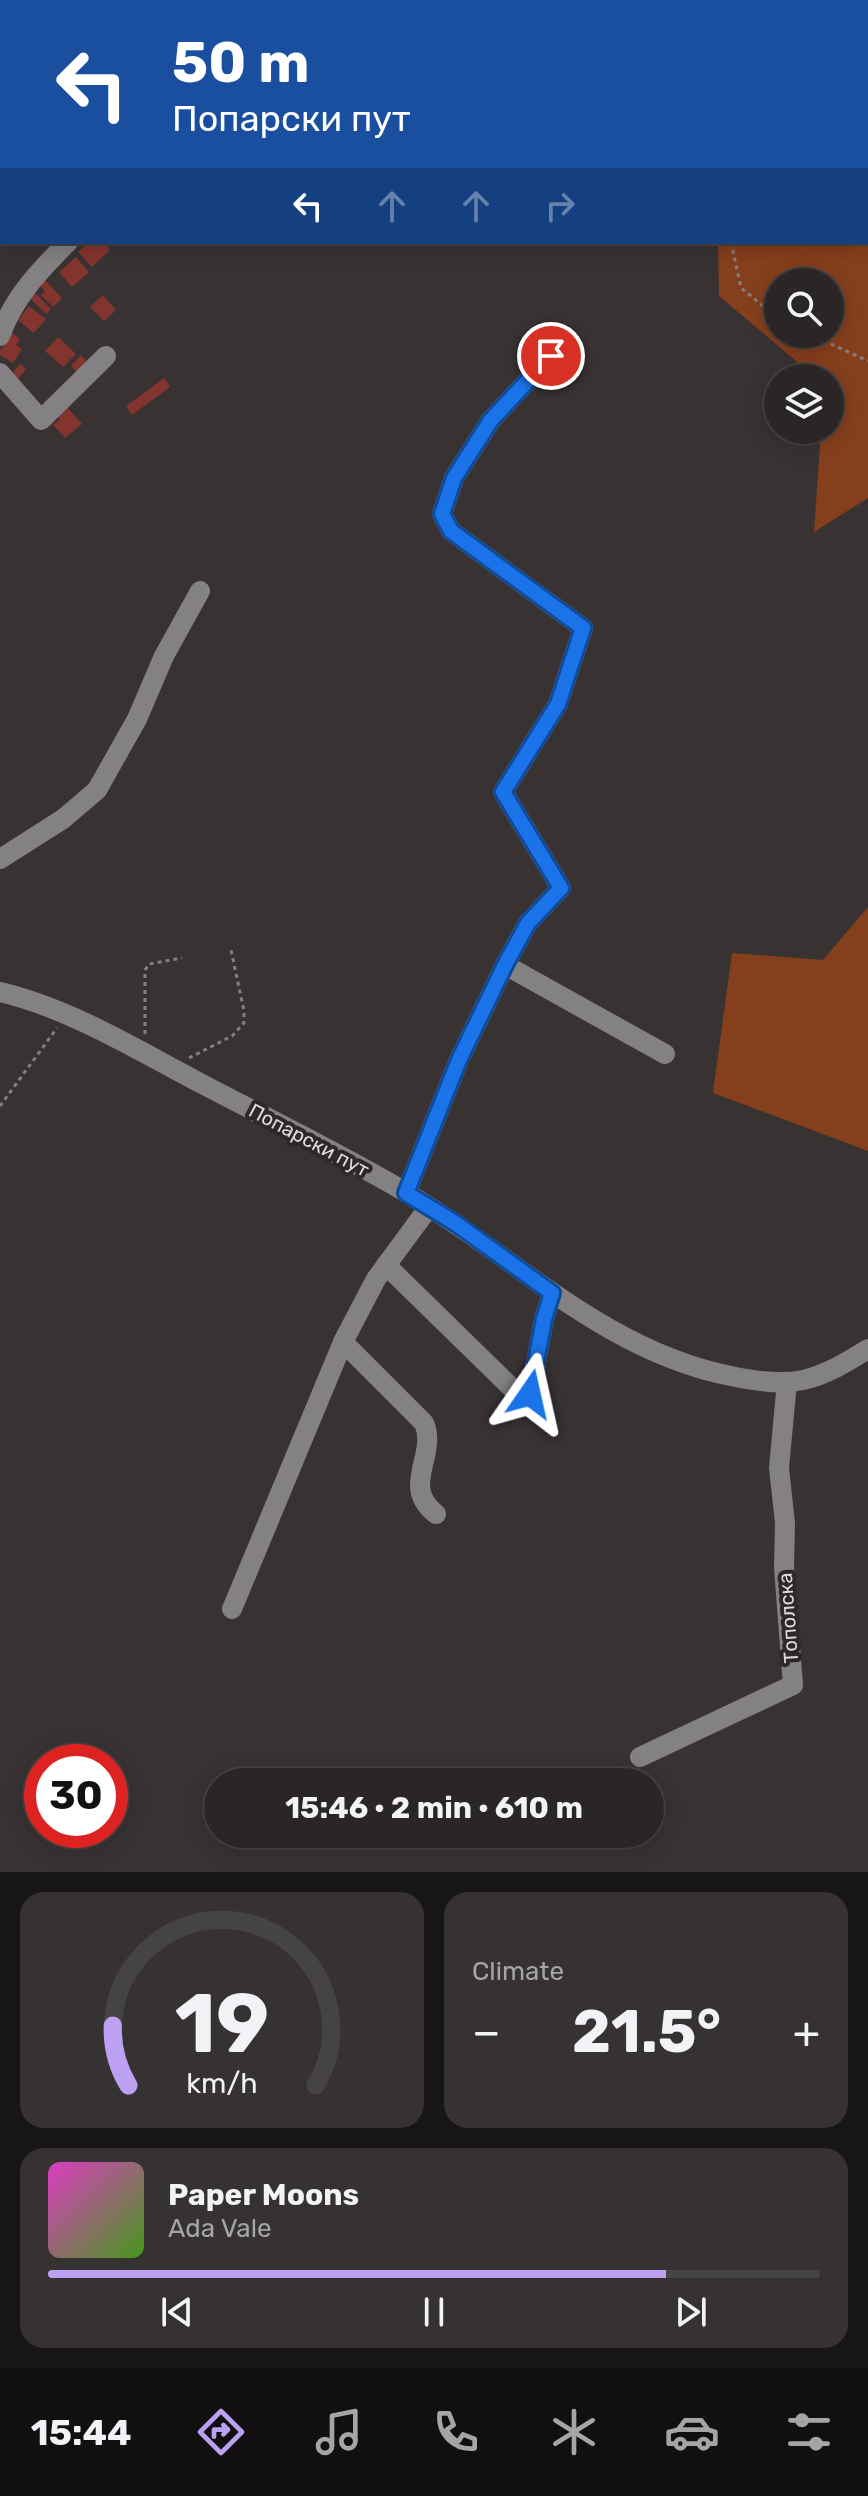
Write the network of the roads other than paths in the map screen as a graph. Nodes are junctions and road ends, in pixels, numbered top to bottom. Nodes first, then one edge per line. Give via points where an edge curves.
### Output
1 (66, 244) edge
2 (0, 336) edge
3 (106, 356) dead end
4 (551, 356) dead end
5 (0, 373) edge
6 (200, 591) dead end
7 (0, 859) edge
8 (505, 965) junction
9 (0, 992) edge
10 (665, 1054) dead end
11 (406, 1193) junction
12 (429, 1207) junction
13 (386, 1265) junction
14 (552, 1293) junction
15 (343, 1342) junction
16 (868, 1349) edge
17 (787, 1382) junction
18 (436, 1514) dead end
19 (232, 1609) dead end
20 (640, 1757) dead end

1 - 2 street via 21,294
3 - 5 street via 41,420
4 - 8 street via 491,420 454,478 442,514 451,531 583,628 558,704 503,792 561,888 528,923
6 - 7 street via 97,790
8 - 10 street
8 - 11 street via 459,1060
9 - 11 street, Попарски пут via 66,1015 145,1054
11 - 12 street, Попарски пут
12 - 13 street
12 - 14 street, Попарски пут
13 - 14 street via 524,1397 531,1389
13 - 15 street
14 - 17 street, Попарски пут via 623,1337 681,1363 744,1379
15 - 18 street via 424,1423 420,1488 423,1501
15 - 19 street
16 - 17 street, Попарски пут via 825,1373
17 - 20 street, Тополска via 779,1468 793,1685

